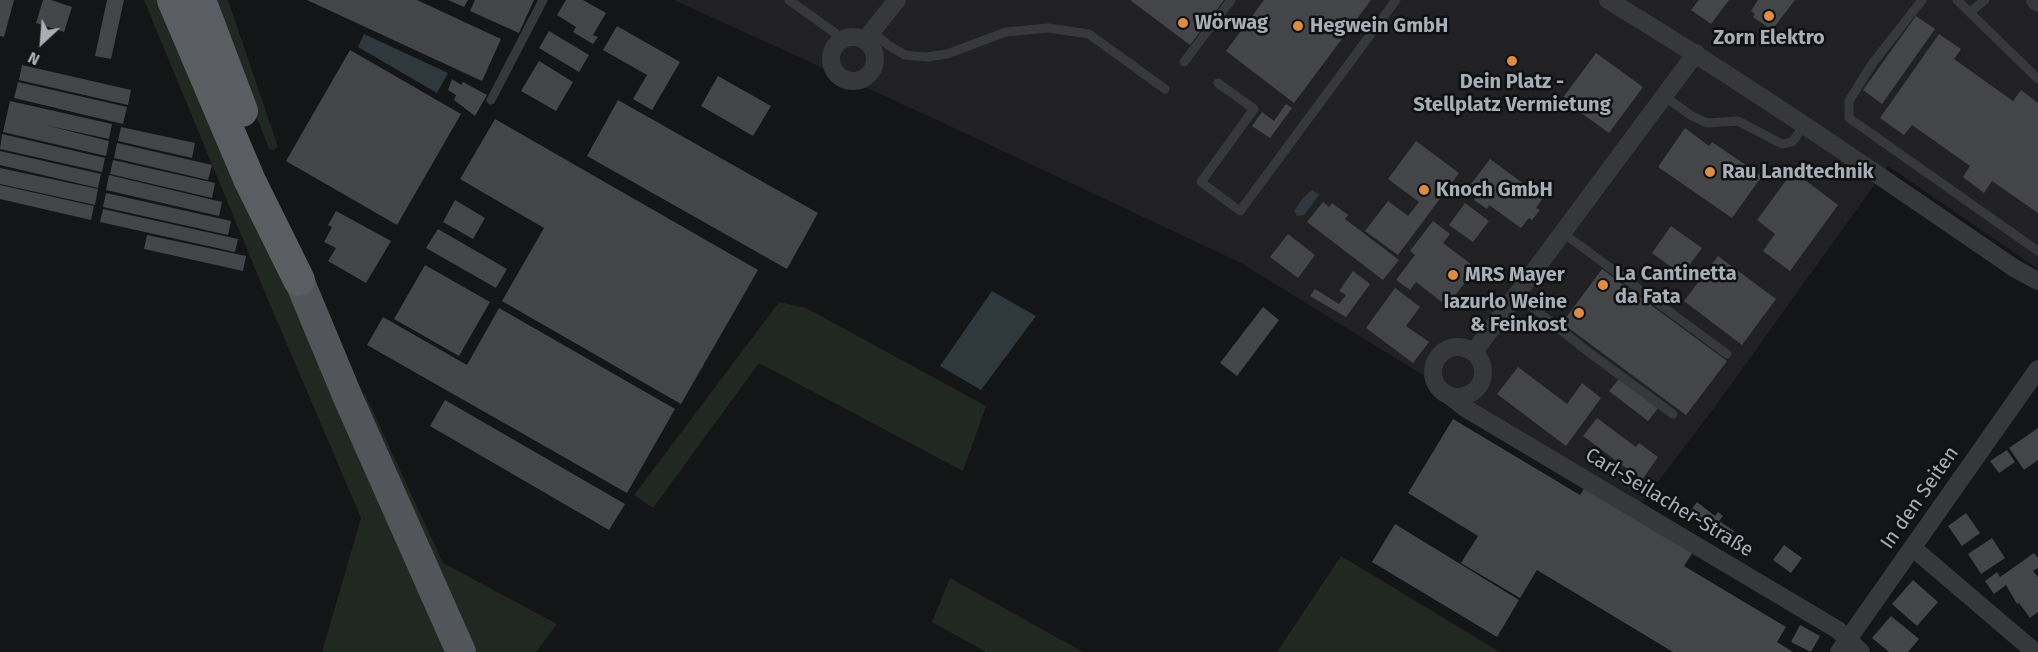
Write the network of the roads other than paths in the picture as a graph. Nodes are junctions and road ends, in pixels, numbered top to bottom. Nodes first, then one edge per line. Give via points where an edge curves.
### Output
1 (173, 0) edge
2 (201, 0) edge
3 (543, 0) edge
4 (789, 0) edge
5 (897, 0) edge
6 (1231, 0) edge
7 (1396, 0) edge
8 (1608, 0) edge
9 (1922, 0) edge
10 (1958, 0) edge
11 (1985, 0) edge
12 (1970, 12) junction
13 (869, 35) junction
14 (841, 41) junction
15 (1696, 53) junction
16 (1184, 62) dead end
17 (2038, 79) edge
18 (1218, 83) dead end
19 (1165, 89) dead end
20 (1665, 97) junction
21 (491, 100) dead end
22 (1805, 125) junction
23 (1563, 233) junction
24 (2038, 251) edge
25 (299, 280) junction
26 (2038, 280) edge
27 (1517, 295) junction
28 (1474, 352) junction
29 (1727, 354) dead end
30 (2038, 369) edge
31 (1451, 397) junction
32 (1673, 414) dead end
33 (1913, 548) junction
34 (1849, 648) edge
35 (461, 652) edge
36 (2035, 652) edge

1 - 25 highway via 250,181
2 - 25 highway
3 - 21 lane
4 - 14 lane
5 - 13 street
6 - 16 lane
7 - 18 lane via 1240,211 1201,182 1254,109
8 - 15 street
9 - 24 lane via 1872,64 1849,101 1849,118
10 - 12 lane
11 - 12 lane
12 - 17 lane
13 - 14 street
13 - 14 street via 874,67 860,80 850,81 835,72 832,53
13 - 19 lane via 905,55 927,57 947,54 1006,32 1048,28 1089,34
15 - 20 street
15 - 22 street
20 - 22 lane via 1707,123 1738,122 1782,144 1792,142
20 - 23 street
22 - 26 street via 2014,268
23 - 27 street
23 - 29 lane
25 - 35 main road
27 - 28 street
27 - 32 lane
28 - 31 street via 1484,372 1481,383 1465,397
28 - 31 street via 1453,347 1435,360 1434,381
30 - 33 street, In den Seiten
31 - 34 street, Carl-Seilacher-Straße via 1838,630
33 - 34 street, In den Seiten
33 - 36 street

